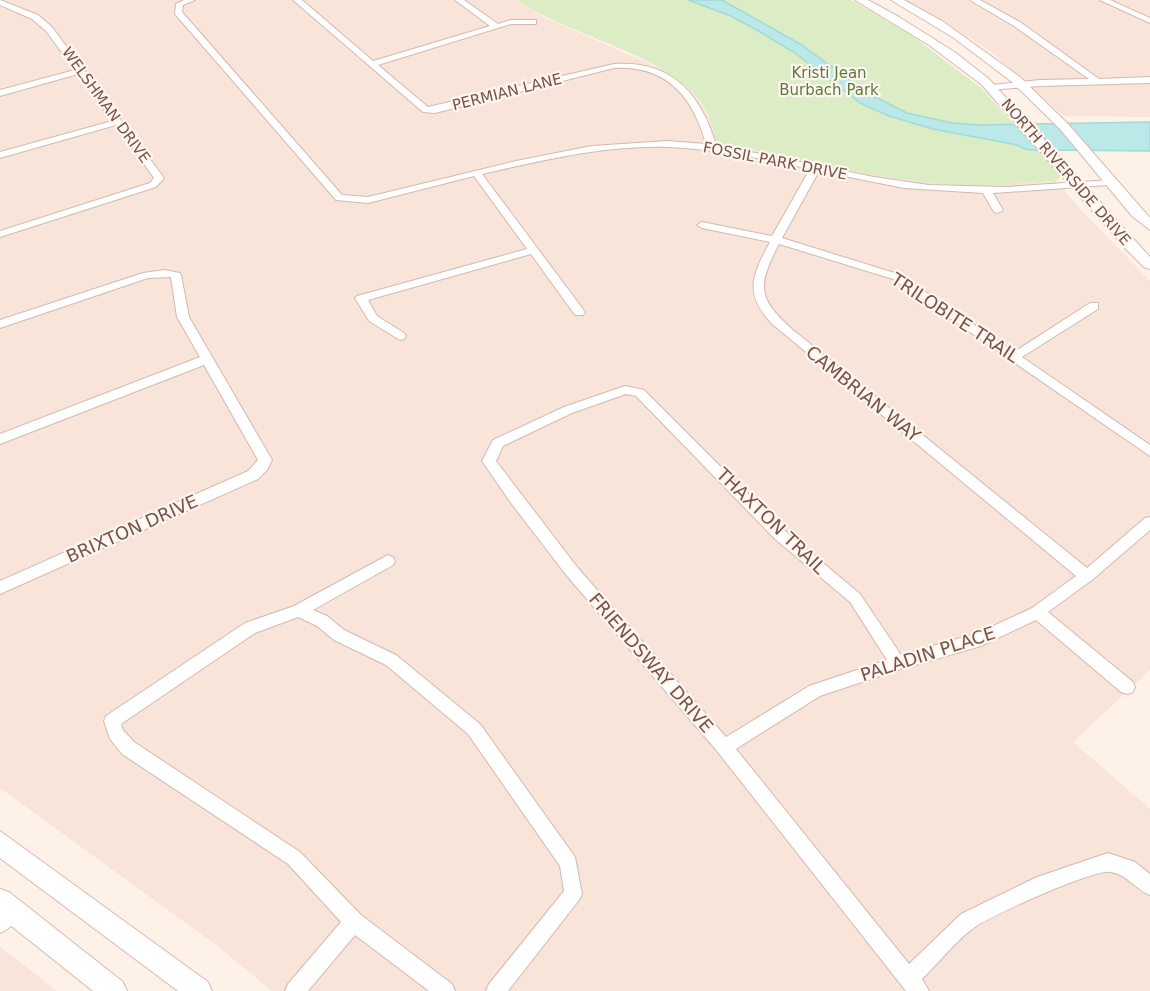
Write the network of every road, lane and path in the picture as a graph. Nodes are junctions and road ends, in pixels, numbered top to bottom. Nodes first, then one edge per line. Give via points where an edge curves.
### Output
1 (191, 0) edge
2 (297, 0) edge
3 (459, 0) edge
4 (860, 0) edge
5 (896, 0) edge
6 (974, 0) edge
7 (1104, 0) edge
8 (0, 3) edge
9 (1150, 21) edge
10 (533, 22) dead end
11 (496, 26) junction
12 (372, 64) junction
13 (81, 71) junction
14 (1097, 81) junction
15 (1150, 81) edge
16 (1022, 85) junction
17 (991, 88) junction
18 (0, 93) edge
19 (118, 122) junction
20 (712, 148) junction
21 (0, 155) edge
22 (816, 167) junction
23 (478, 175) junction
24 (1108, 182) junction
25 (1078, 184) junction
26 (986, 190) junction
27 (998, 210) dead end
28 (702, 225) dead end
29 (1150, 226) edge
30 (0, 234) edge
31 (776, 240) junction
32 (534, 250) junction
33 (1150, 265) edge
34 (1094, 306) dead end
35 (579, 312) dead end
36 (0, 324) edge
37 (400, 336) dead end
38 (1014, 357) junction
39 (205, 360) junction
40 (632, 391) joint
41 (0, 438) edge
42 (1150, 450) edge
43 (1150, 522) edge
44 (388, 561) dead end
45 (1087, 576) junction
46 (0, 588) edge
47 (299, 610) junction
48 (1037, 612) junction
49 (898, 663) junction
50 (1127, 687) dead end
51 (724, 747) junction
52 (0, 843) edge
53 (1150, 886) edge
54 (4, 911) edge
55 (354, 922) junction
56 (914, 985) edge
57 (114, 991) edge
58 (199, 991) edge
59 (295, 991) edge
60 (445, 991) edge
61 (496, 991) edge

1 - 23 street, FOSSIL PARK DRIVE via 180,4 178,12 339,198 368,200
2 - 12 street, PERMIAN LANE
3 - 11 street
4 - 17 main road, NORTH RIVERSIDE DRIVE via 919,34
5 - 16 main road, NORTH RIVERSIDE DRIVE via 972,46
6 - 14 street via 1017,24
7 - 9 street
8 - 13 street, WELSHMAN DRIVE via 35,17
10 - 11 street
11 - 12 street
12 - 20 street, PERMIAN LANE via 430,110 623,64 647,65 673,82 693,103 705,121
13 - 18 street
13 - 19 street, WELSHMAN DRIVE
14 - 15 street
14 - 16 street
16 - 17 street
16 - 24 main road, NORTH RIVERSIDE DRIVE via 1086,152
17 - 25 main road, NORTH RIVERSIDE DRIVE
19 - 21 street
19 - 30 street, WELSHMAN DRIVE via 159,178 153,185
20 - 22 street, FOSSIL PARK DRIVE
20 - 23 street, FOSSIL PARK DRIVE via 668,144 607,147 542,158
22 - 26 street, FOSSIL PARK DRIVE via 904,185
22 - 31 street, CAMBRIAN WAY
23 - 32 street
24 - 25 street, FOSSIL PARK DRIVE
24 - 29 main road, NORTH RIVERSIDE DRIVE
25 - 26 street, FOSSIL PARK DRIVE
25 - 33 main road, NORTH RIVERSIDE DRIVE
26 - 27 street
28 - 31 street, TRILOBITE TRAIL
31 - 38 street, TRILOBITE TRAIL via 897,277
31 - 45 street, CAMBRIAN WAY via 757,282 757,292 772,316
32 - 35 street
32 - 37 street via 361,298 373,318
34 - 38 street
36 - 39 street via 147,275 176,275 183,317
38 - 42 street, TRILOBITE TRAIL
39 - 41 street
39 - 46 street, BRIXTON DRIVE via 265,460 262,468
40 - 49 street, THAXTON TRAIL via 640,393 780,535 855,598
40 - 51 street, FRIENDSWAY DRIVE via 568,410 498,443 489,461 530,520 602,609
43 - 45 street, PALADIN PLACE
44 - 47 street
45 - 48 street, PALADIN PLACE
47 - 55 street via 250,628 112,721 116,734 128,748 294,858
47 - 61 street via 391,660 474,729 569,863 573,894
48 - 49 street, PALADIN PLACE via 981,639
48 - 50 street
49 - 51 street, PALADIN PLACE via 815,691
51 - 56 street, FRIENDSWAY DRIVE
52 - 58 main road
53 - 56 street via 1129,868 1108,862 1037,886 968,921
54 - 57 main road
55 - 59 street
55 - 60 street

